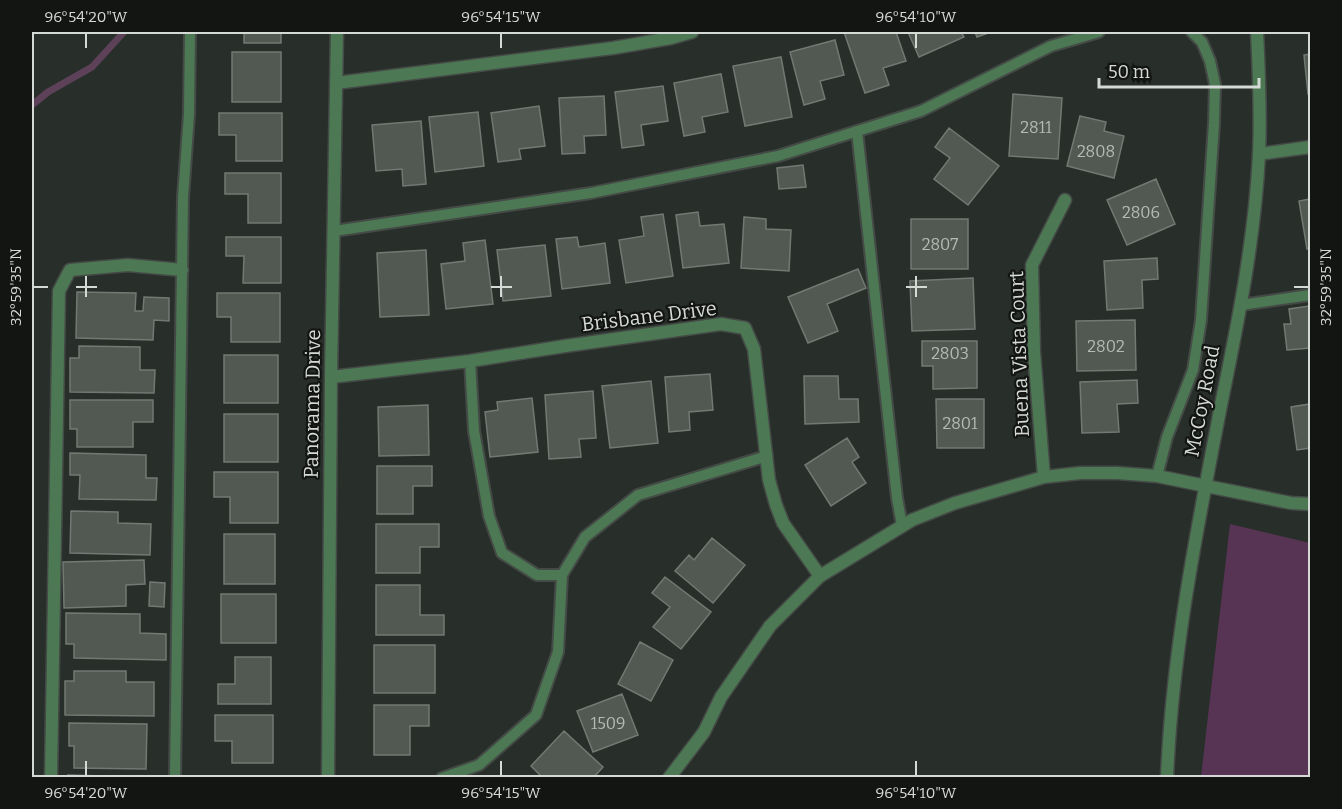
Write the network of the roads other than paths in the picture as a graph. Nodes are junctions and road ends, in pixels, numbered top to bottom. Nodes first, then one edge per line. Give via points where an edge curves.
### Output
1 (190, 32) edge
2 (337, 32) edge
3 (692, 32) edge
4 (1099, 32) edge
5 (1192, 32) edge
6 (1257, 32) edge
7 (336, 83) junction
8 (857, 131) junction
9 (1311, 147) edge
10 (1259, 154) junction
11 (1065, 200) dead end
12 (334, 231) junction
13 (182, 270) junction
14 (1311, 295) edge
15 (1241, 305) junction
16 (470, 361) junction
17 (331, 377) junction
18 (767, 456) junction
19 (1157, 476) junction
20 (1044, 477) junction
21 (1206, 486) junction
22 (1311, 504) edge
23 (902, 525) junction
24 (562, 575) junction
25 (820, 576) junction
26 (51, 777) edge
27 (176, 777) edge
28 (328, 777) edge
29 (442, 777) edge
30 (669, 777) edge
31 (1167, 777) edge

1 - 13 lane
2 - 7 street, Panorama Drive
3 - 7 street via 613,48
4 - 8 lane via 1051,46 921,111
5 - 19 lane via 1202,42 1215,84 1202,320 1193,370 1167,437
6 - 10 street, McCoy Road
7 - 12 street, Panorama Drive
8 - 12 lane via 778,156 591,193
8 - 23 lane
9 - 10 street
10 - 15 street, McCoy Road
11 - 20 street, Buena Vista Court via 1032,265
12 - 17 street, Panorama Drive
13 - 26 street via 128,265 70,270 59,291
13 - 27 lane
14 - 15 lane
15 - 21 street, McCoy Road
16 - 17 street, Brisbane Drive
16 - 18 street, Brisbane Drive via 721,324 745,328 754,349
16 - 24 lane via 474,431 489,516 502,553 537,575
17 - 28 street, Panorama Drive
18 - 24 lane via 638,495 585,537
18 - 25 street, Brisbane Drive via 769,480 783,523
19 - 20 street via 1080,473
19 - 21 street
20 - 23 street via 955,503
21 - 22 street
21 - 31 street, McCoy Road via 1185,596 1169,720
23 - 25 street
24 - 29 lane via 558,652 536,716 479,765
25 - 30 street via 770,626 721,697 704,732

